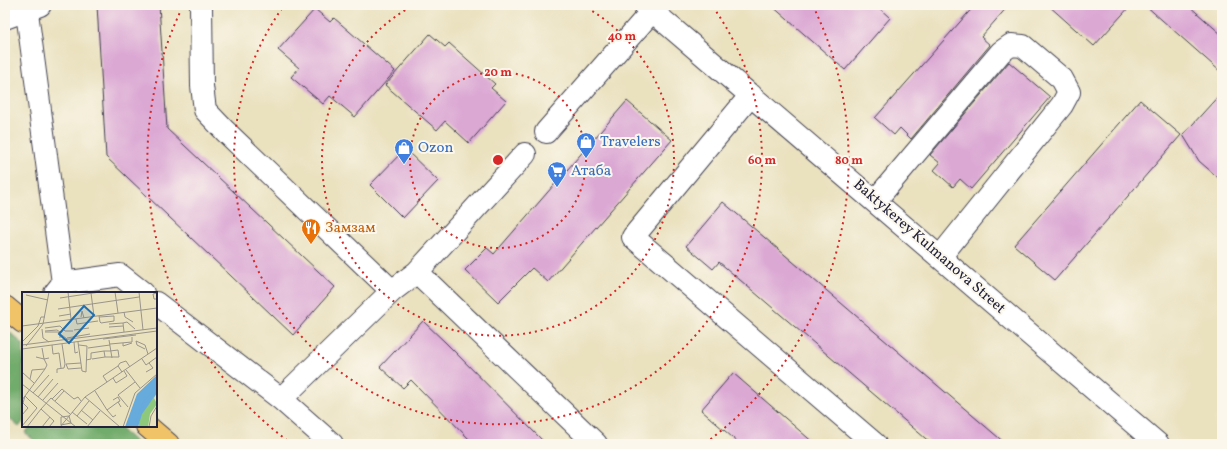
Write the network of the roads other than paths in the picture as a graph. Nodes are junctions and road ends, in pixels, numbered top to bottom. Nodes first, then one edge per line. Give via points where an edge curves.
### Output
1 (202, 5) edge
2 (31, 7) edge
3 (648, 8) edge
4 (5, 18) edge
5 (751, 95) junction
6 (546, 132) dead end
7 (525, 154) dead end
8 (875, 201) junction
9 (940, 257) junction
10 (417, 272) junction
11 (59, 288) edge
12 (392, 291) junction
13 (143, 292) edge
14 (157, 304) edge
15 (5, 307) edge
16 (22, 321) edge
17 (281, 399) junction
18 (148, 427) edge
19 (168, 444) edge
20 (332, 444) edge
21 (596, 444) edge
22 (875, 444) edge
23 (1158, 444) edge

1 - 12 street via 202,86 205,110
2 - 4 street
2 - 11 street
3 - 5 street, Baktykerey Kulmanova Street
3 - 6 street
5 - 8 street, Baktykerey Kulmanova Street
5 - 22 street via 633,237
7 - 10 street
8 - 9 street, Baktykerey Kulmanova Street
8 - 9 street via 1001,52 1011,45 1023,46 1062,79 1069,92 1062,104
9 - 23 street, Baktykerey Kulmanova Street
10 - 12 street
10 - 21 street
11 - 13 street via 120,275
12 - 17 street
14 - 17 street
15 - 16 main road
17 - 20 street
18 - 19 main road

